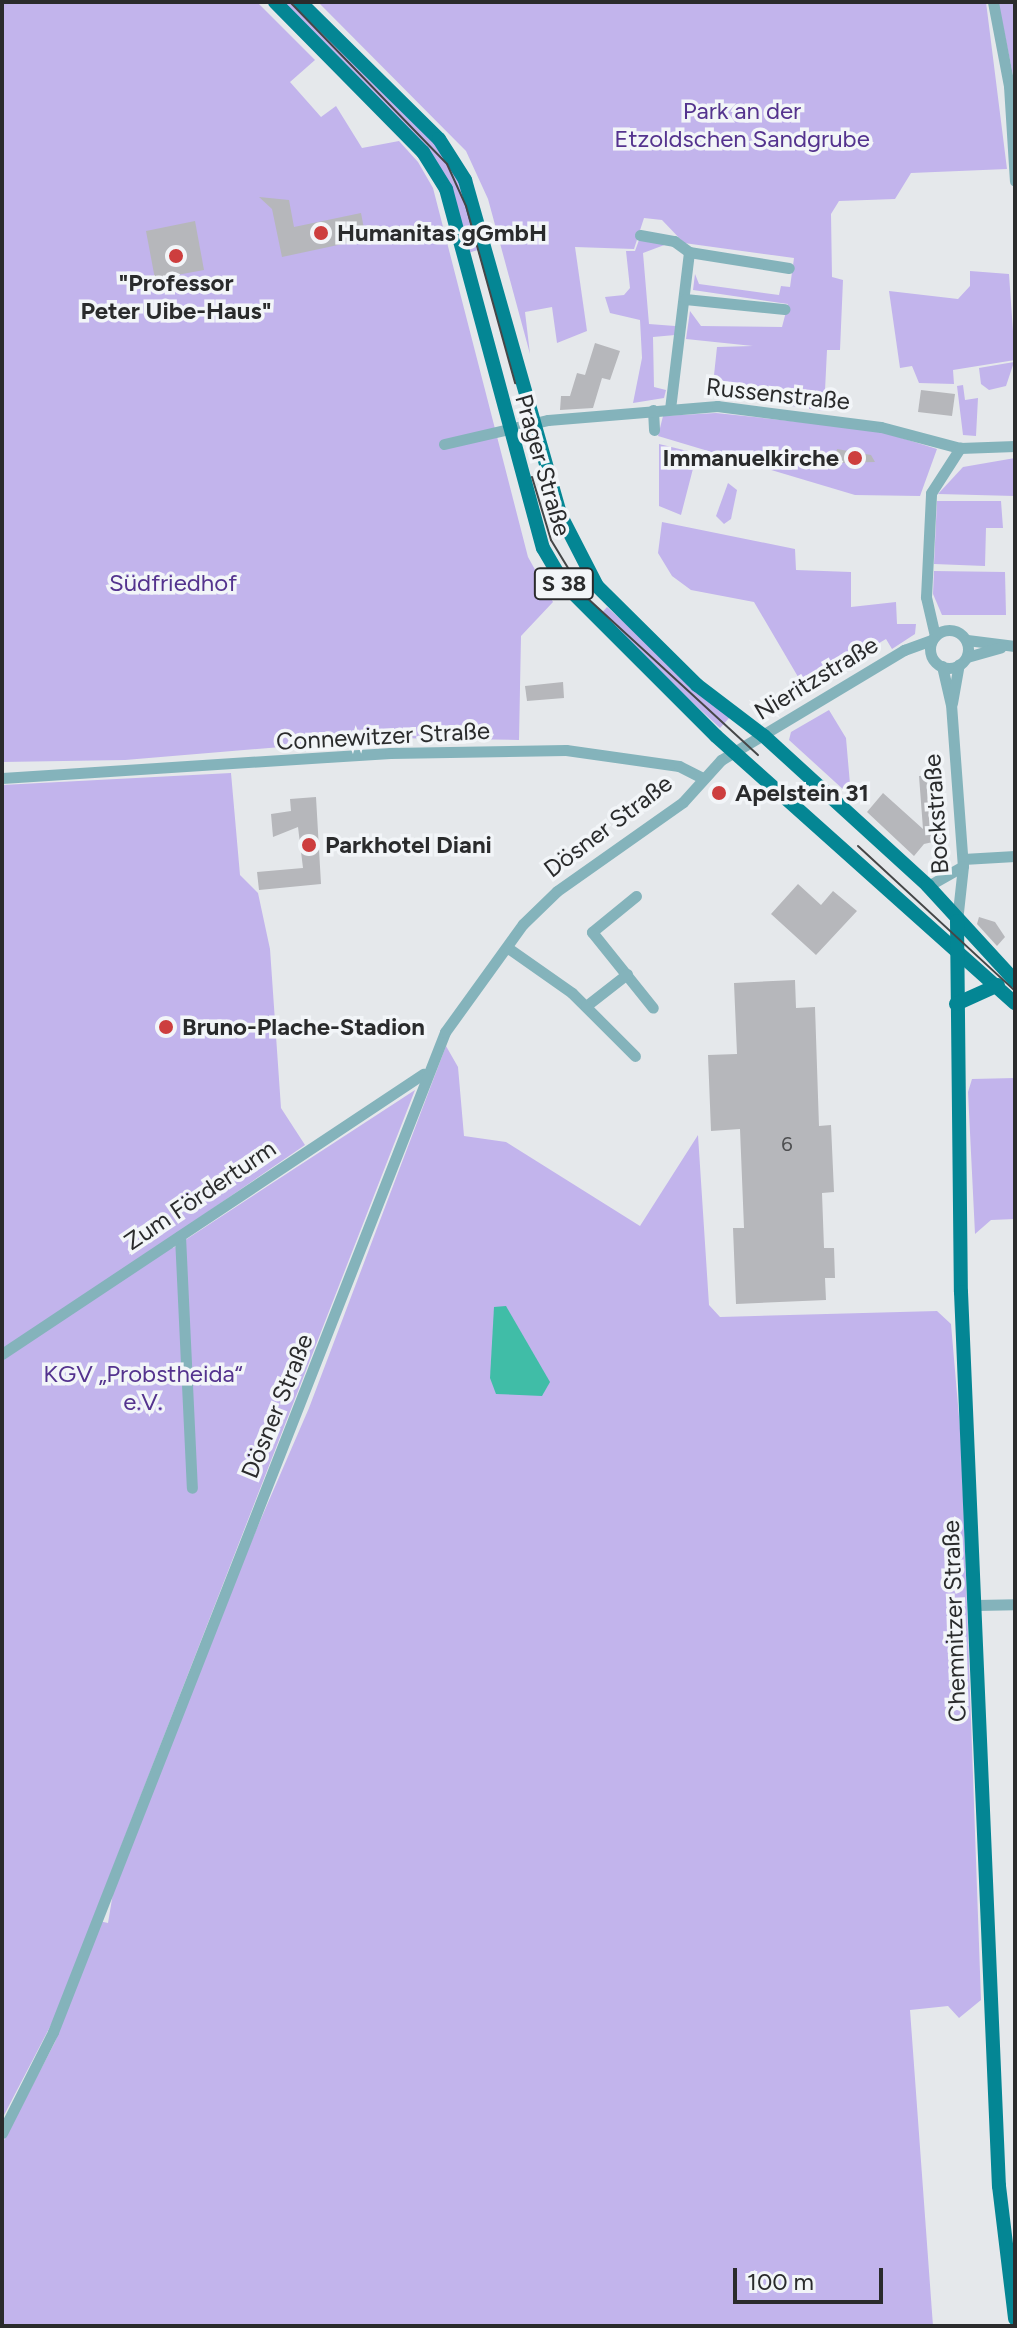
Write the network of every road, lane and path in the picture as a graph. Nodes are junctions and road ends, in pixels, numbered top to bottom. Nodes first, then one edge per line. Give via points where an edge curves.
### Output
1 (275, 2) edge
2 (300, 2) edge
3 (993, 2) edge
4 (1015, 181) edge
5 (640, 235) dead end
6 (689, 252) junction
7 (789, 268) dead end
8 (685, 299) junction
9 (784, 309) dead end
10 (670, 408) junction
11 (653, 410) junction
12 (535, 423) junction
13 (510, 428) junction
14 (654, 430) dead end
15 (444, 444) dead end
16 (1015, 446) edge
17 (960, 448) junction
18 (927, 608) junction
19 (950, 630) junction
20 (934, 638) junction
21 (967, 640) junction
22 (1010, 646) edge
23 (904, 650) junction
24 (932, 656) junction
25 (963, 661) junction
26 (942, 666) junction
27 (951, 704) junction
28 (757, 739) junction
29 (736, 752) junction
30 (2, 778) edge
31 (703, 778) junction
32 (1015, 856) edge
33 (963, 862) junction
34 (928, 886) junction
35 (636, 896) dead end
36 (957, 921) junction
37 (955, 946) junction
38 (508, 948) junction
39 (627, 974) junction
40 (1015, 981) edge
41 (998, 985) junction
42 (1015, 1003) edge
43 (956, 1004) junction
44 (586, 1006) junction
45 (653, 1008) dead end
46 (635, 1056) dead end
47 (423, 1074) junction
48 (180, 1236) junction
49 (2, 1354) edge
50 (192, 1488) dead end
51 (1015, 1604) edge
52 (976, 1605) junction
53 (2, 2133) edge
54 (1015, 2319) edge

1 - 13 main road, Prager Straße / S 38 via 436,170 453,210
2 - 12 main road, Prager Straße / S 38 via 454,159 473,204
3 - 4 street via 1009,86
5 - 6 street via 674,241
6 - 7 street
6 - 8 street
8 - 9 street
8 - 10 street
10 - 11 street, Russenstraße
10 - 17 street, Russenstraße via 717,406 881,427
11 - 12 street, Russenstraße
11 - 14 street
12 - 13 street, Russenstraße
12 - 28 main road, Prager Straße / S 38 via 560,514 597,586
13 - 15 street, Russenstraße
13 - 29 main road, Prager Straße / S 38 via 551,566 657,682
16 - 17 street, Russenstraße
17 - 18 street via 931,493
18 - 19 street
18 - 20 street
19 - 20 street
19 - 21 street
20 - 23 street, Nieritzstraße
20 - 24 street
21 - 22 street
21 - 25 street
22 - 25 street
23 - 24 street, Nieritzstraße
23 - 28 street, Nieritzstraße
24 - 26 street
25 - 26 street
25 - 27 street, Bockstraße
26 - 27 street, Bockstraße
27 - 33 street, Bockstraße
28 - 29 street
28 - 34 main road, Prager Straße / S 38
29 - 31 street
29 - 37 main road, Prager Straße / S 38
30 - 31 street, Connewitzer Straße via 390,753 566,750 679,766
31 - 38 street, Dösner Straße via 683,802 557,891
32 - 33 street
33 - 34 street
33 - 36 street, Bockstraße
34 - 36 main road, Prager Straße / S 38
35 - 39 street via 592,932
36 - 37 main road, Chemnitzer Straße
36 - 40 main road, Prager Straße / S 38
37 - 41 main road, Prager Straße / S 38
37 - 43 main road, Chemnitzer Straße
38 - 44 street
38 - 47 street, Dösner Straße via 445,1032
39 - 44 street
39 - 45 street
41 - 42 main road, Prager Straße / S 38
41 - 43 main road
43 - 52 main road, Chemnitzer Straße via 960,1282
44 - 46 street
47 - 48 street, Zum Förderturm
47 - 53 street, Dösner Straße via 422,1092 309,1391 212,1621 53,2032
48 - 49 street, Zum Förderturm
48 - 50 street
51 - 52 street
52 - 54 main road, Chemnitzer Straße via 1000,2209

